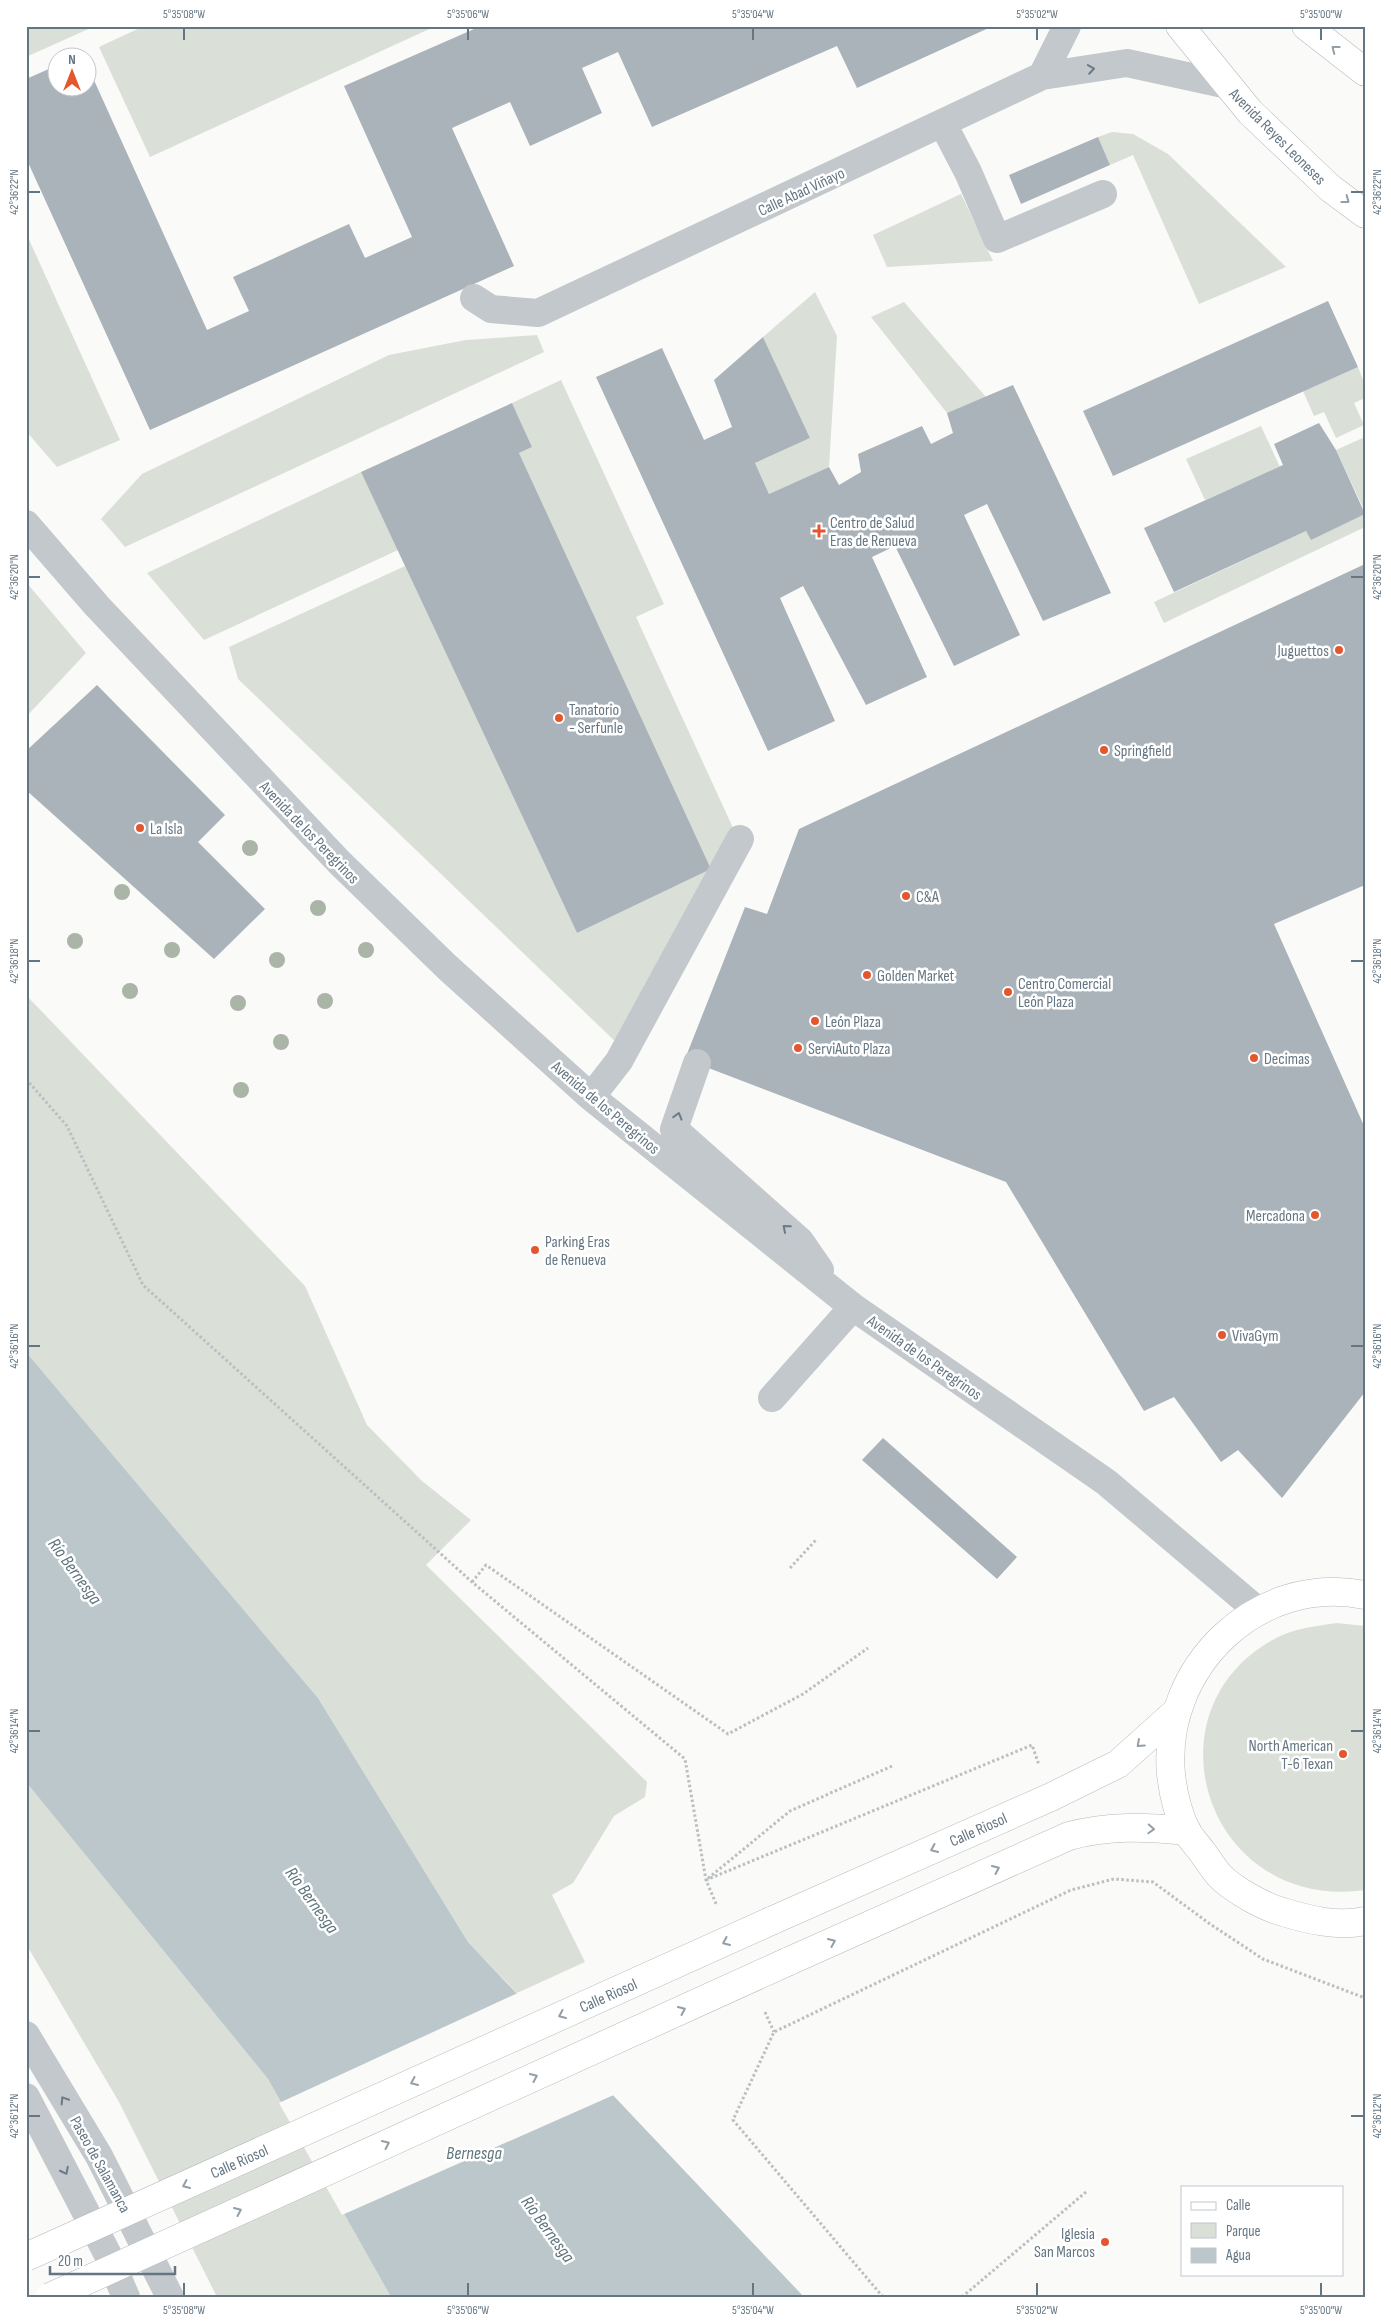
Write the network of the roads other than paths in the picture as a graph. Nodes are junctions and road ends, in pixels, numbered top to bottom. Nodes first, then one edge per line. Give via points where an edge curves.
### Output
1 (1067, 26) edge
2 (1180, 26) edge
3 (1306, 26) edge
4 (1365, 72) edge
5 (1042, 76) junction
6 (1228, 85) junction
7 (943, 124) junction
8 (1103, 194) dead end
9 (1365, 214) edge
10 (474, 298) dead end
11 (26, 524) edge
12 (740, 839) dead end
13 (697, 1063) dead end
14 (591, 1097) junction
15 (844, 1300) junction
16 (772, 1398) dead end
17 (1365, 1595) edge
18 (1257, 1610) junction
19 (1176, 1712) junction
20 (1187, 1831) junction
21 (1365, 1921) edge
22 (26, 2035) edge
23 (26, 2097) edge
24 (26, 2257) edge
25 (50, 2297) edge
26 (126, 2297) edge
27 (170, 2297) edge

1 - 5 street
2 - 6 main road, Avenida Reyes Leoneses
4 -> 3 main road
5 -> 6 street, Calle Abad Viñayo via 1127,63
5 - 7 street, Calle Abad Viñayo
6 -> 9 main road, Avenida Reyes Leoneses via 1250,112 1324,182
7 - 8 street via 997,239
7 - 10 street, Calle Abad Viñayo via 538,313 491,309
11 - 14 street, Avenida de los Peregrinos via 103,613 339,862 447,967
12 - 14 street via 619,1061
15 -> 13 street via 800,1240 674,1129
14 - 15 street, Avenida de los Peregrinos
15 - 16 street
15 - 18 street, Avenida de los Peregrinos via 1106,1482
17 - 18 main road via 1347,1591 1301,1594
18 - 19 main road via 1222,1637 1193,1671
19 - 20 main road via 1169,1752 1173,1793
19 -> 24 main road, Calle Riosol, bridge via 1118,1764 1051,1797
20 - 21 main road via 1219,1876 1264,1907 1317,1922
25 -> 20 main road, bridge via 1069,1836 1126,1827
27 -> 22 street, Paseo de Salamanca via 99,2156
23 -> 26 street via 107,2253

